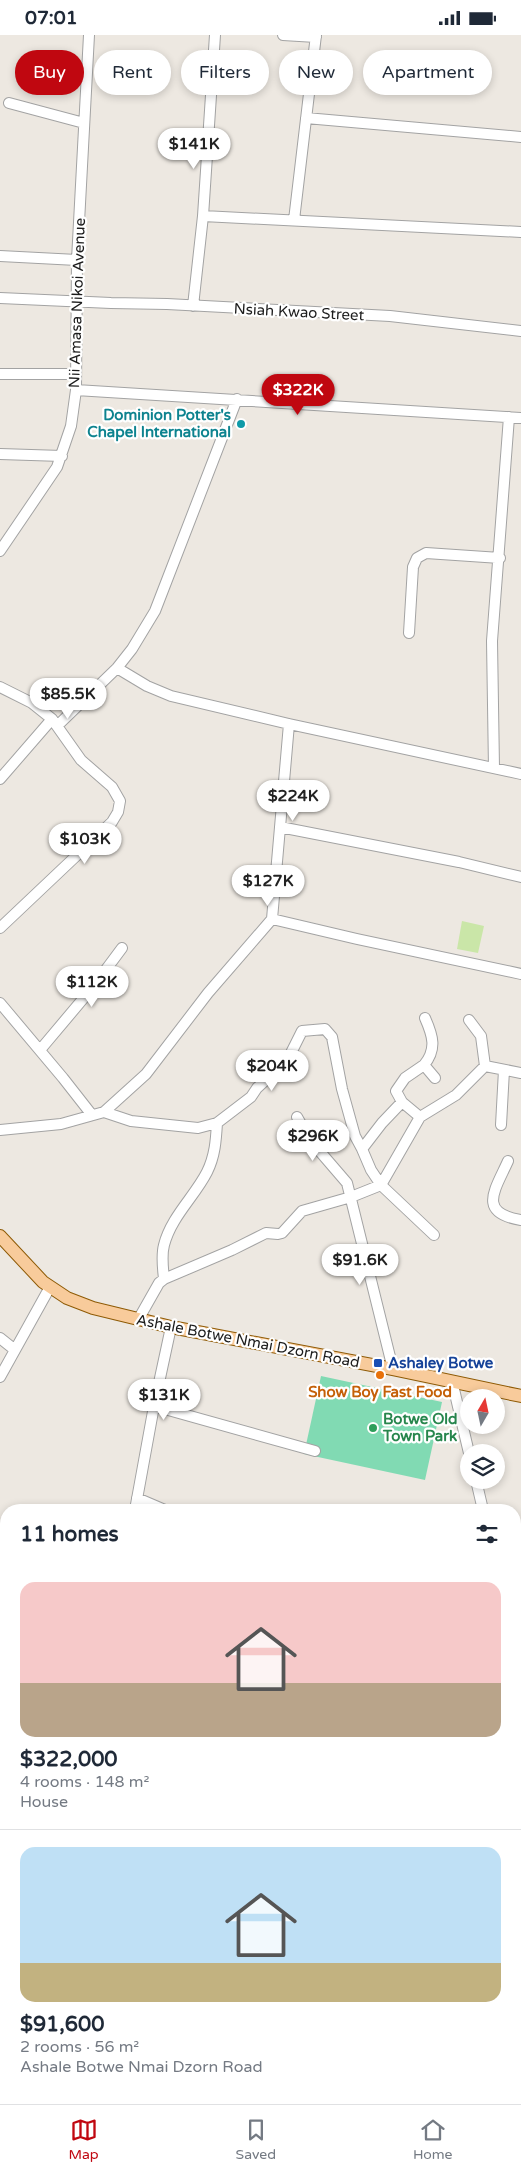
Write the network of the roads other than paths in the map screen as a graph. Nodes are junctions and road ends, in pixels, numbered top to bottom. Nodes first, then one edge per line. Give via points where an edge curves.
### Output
1 (89, 35) edge
2 (216, 35) edge
3 (283, 35) edge
4 (316, 36) edge
5 (9, 103) dead end
6 (306, 118) junction
7 (84, 123) junction
8 (521, 137) edge
9 (204, 215) junction
10 (294, 220) junction
11 (521, 232) edge
12 (0, 256) edge
13 (77, 260) junction
14 (0, 298) edge
15 (77, 300) junction
16 (193, 306) junction
17 (521, 331) edge
18 (76, 374) junction
19 (0, 375) edge
20 (76, 390) junction
21 (237, 399) junction
22 (509, 417) junction
23 (521, 418) edge
24 (0, 454) edge
25 (62, 456) junction
26 (2, 545) edge
27 (500, 558) junction
28 (410, 633) dead end
29 (117, 668) junction
30 (0, 687) edge
31 (55, 723) junction
32 (288, 724) junction
33 (494, 768) junction
34 (521, 774) edge
35 (0, 779) edge
36 (280, 827) junction
37 (521, 877) edge
38 (272, 919) junction
39 (0, 928) edge
40 (122, 948) dead end
41 (521, 974) edge
42 (0, 1003) edge
43 (425, 1018) dead end
44 (469, 1020) dead end
45 (40, 1050) junction
46 (424, 1065) junction
47 (485, 1066) junction
48 (504, 1069) junction
49 (521, 1073) edge
50 (435, 1078) dead end
51 (402, 1102) junction
52 (104, 1111) junction
53 (92, 1115) junction
54 (297, 1117) dead end
55 (420, 1117) junction
56 (217, 1123) junction
57 (501, 1125) dead end
58 (0, 1130) edge
59 (362, 1149) junction
60 (508, 1161) dead end
61 (381, 1185) junction
62 (351, 1197) junction
63 (521, 1220) edge
64 (434, 1235) dead end
65 (0, 1236) edge
66 (164, 1279) junction
67 (50, 1287) junction
68 (138, 1320) junction
69 (171, 1327) junction
70 (0, 1338) edge
71 (15, 1350) junction
72 (393, 1369) junction
73 (0, 1377) edge
74 (452, 1381) junction
75 (521, 1396) edge
76 (154, 1406) junction
77 (467, 1444) edge
78 (315, 1451) dead end
79 (478, 1489) edge
80 (137, 1498) junction
81 (136, 1504) edge
82 (151, 1504) edge
83 (482, 1504) edge

1 - 7 street, Nii Amasa Nikoi Avenue
2 - 9 street
3 - 4 street
4 - 6 street
5 - 7 street
6 - 8 street
6 - 10 street
7 - 13 street, Nii Amasa Nikoi Avenue
9 - 10 street
9 - 16 street
10 - 11 street
12 - 13 street
13 - 15 street, Nii Amasa Nikoi Avenue
14 - 15 street, Nsiah Kwao Street
15 - 16 street, Nsiah Kwao Street
15 - 18 street, Nii Amasa Nikoi Avenue
16 - 17 street, Nsiah Kwao Street via 390,316
18 - 19 street
18 - 20 street, Nii Amasa Nikoi Avenue
20 - 21 street
20 - 25 street, Nii Amasa Nikoi Avenue via 71,426
21 - 22 street
21 - 29 street via 155,611
22 - 23 street
22 - 27 street
24 - 25 street
25 - 26 street, Nii Amasa Nikoi Avenue
27 - 28 street via 426,553 417,558 413,567
27 - 33 street via 492,641
29 - 31 street
29 - 32 street via 171,696
30 - 31 street via 32,703
31 - 35 street
31 - 39 street via 81,760 112,787 120,801 118,812 112,822
32 - 33 street
32 - 36 street
33 - 34 street
36 - 37 street
36 - 38 street
38 - 41 street
38 - 52 street via 208,993 146,1074
40 - 45 street
42 - 45 street
43 - 46 street via 434,1045 431,1057
44 - 47 street via 481,1036
45 - 53 street
46 - 50 street
46 - 51 street via 405,1077 396,1091
47 - 48 street
47 - 55 street via 456,1095
48 - 49 street
48 - 57 street
51 - 55 street
51 - 59 street
52 - 53 street
52 - 56 street via 131,1121 198,1128
53 - 58 street via 61,1124
54 - 62 street via 310,1140 347,1183
55 - 61 street
56 - 59 street via 251,1097 278,1069 289,1057 302,1031 325,1029 332,1037 342,1089
56 - 66 street via 215,1150 208,1170 164,1244
59 - 61 street
60 - 63 street via 492,1203 495,1210 506,1217
61 - 62 street
61 - 64 street
62 - 66 street via 302,1211 282,1233 266,1233
62 - 72 street
65 - 67 main road, Ashale Botwe Nmai Dzorn Road
66 - 68 street via 158,1283
67 - 68 main road, Ashale Botwe Nmai Dzorn Road via 78,1303
67 - 71 street
68 - 69 main road, Ashale Botwe Nmai Dzorn Road
69 - 72 main road, Ashale Botwe Nmai Dzorn Road
69 - 76 street
70 - 71 street
71 - 73 street
72 - 74 main road, Ashale Botwe Nmai Dzorn Road
74 - 75 main road, Ashale Botwe Nmai Dzorn Road
74 - 77 street
76 - 78 street
76 - 80 street
79 - 83 street
80 - 81 street
80 - 82 street

